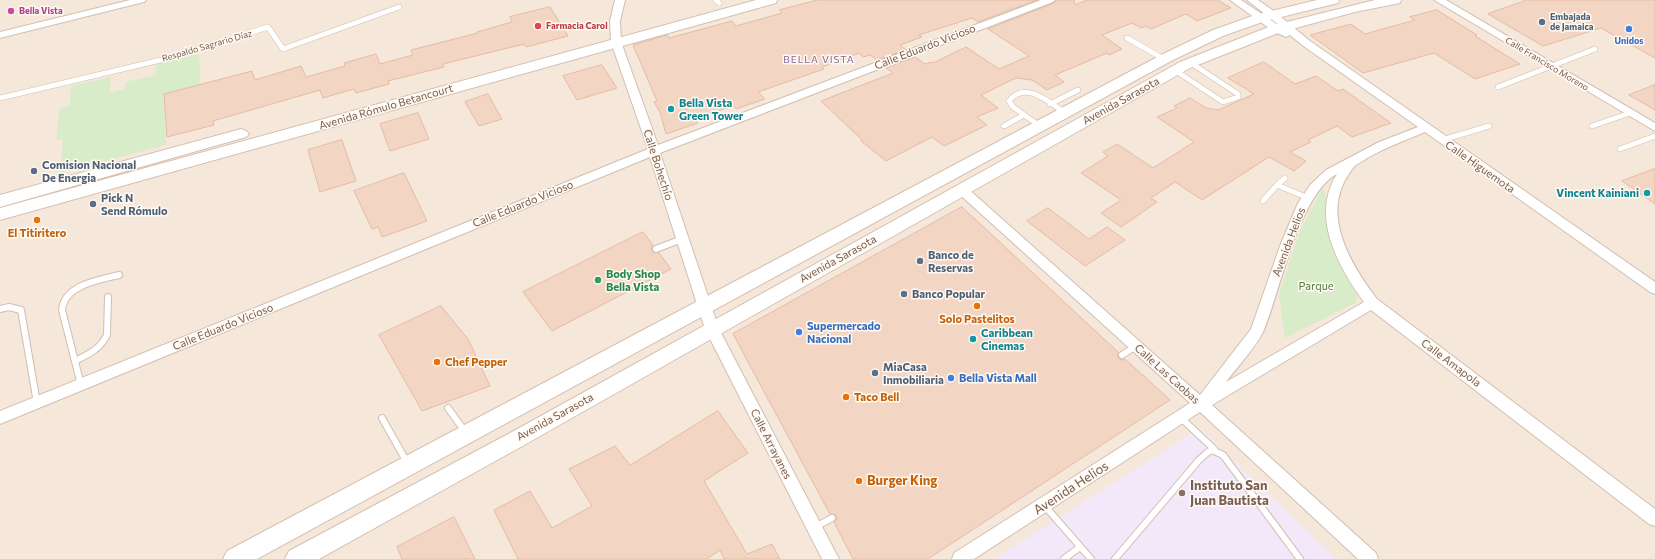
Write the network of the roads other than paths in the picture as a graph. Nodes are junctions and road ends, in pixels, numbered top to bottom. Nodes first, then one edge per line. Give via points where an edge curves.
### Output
1 (141, 0) edge
2 (620, 0) edge
3 (771, 0) edge
4 (1050, 0) edge
5 (1235, 0) edge
6 (1252, 0) edge
7 (1333, 0) edge
8 (1395, 0) edge
9 (1439, 0) edge
10 (722, 1) edge
11 (399, 7) dead end
12 (1274, 22) junction
13 (0, 35) edge
14 (615, 37) junction
15 (1127, 38) dead end
16 (1595, 49) dead end
17 (1177, 64) junction
18 (1550, 66) junction
19 (1498, 87) dead end
20 (1078, 90) dead end
21 (0, 98) edge
22 (1058, 108) junction
23 (1630, 113) junction
24 (1024, 115) junction
25 (1004, 126) dead end
26 (1040, 126) junction
27 (1490, 126) dead end
28 (1592, 126) dead end
29 (1425, 128) junction
30 (1655, 128) edge
31 (1655, 136) edge
32 (1442, 140) junction
33 (1620, 149) dead end
34 (654, 150) junction
35 (1352, 162) junction
36 (1285, 178) dead end
37 (1278, 185) junction
38 (962, 190) junction
39 (1308, 198) junction
40 (0, 201) edge
41 (1263, 202) dead end
42 (0, 214) edge
43 (683, 238) junction
44 (656, 249) dead end
45 (119, 275) dead end
46 (1655, 289) edge
47 (108, 297) dead end
48 (1372, 303) junction
49 (705, 307) junction
50 (0, 309) edge
51 (712, 329) junction
52 (1136, 346) junction
53 (1122, 355) dead end
54 (75, 361) junction
55 (81, 385) junction
56 (37, 403) junction
57 (1201, 404) junction
58 (448, 408) dead end
59 (1180, 417) junction
60 (0, 418) edge
61 (382, 418) dead end
62 (467, 435) junction
63 (1214, 449) junction
64 (409, 466) junction
65 (1044, 505) junction
66 (832, 518) dead end
67 (1655, 519) edge
68 (815, 527) junction
69 (1080, 547) junction
70 (235, 559) edge
71 (297, 559) edge
72 (831, 559) edge
73 (960, 559) edge
74 (1064, 559) edge
75 (1091, 559) edge
76 (1115, 559) edge
77 (1300, 559) edge
78 (1370, 559) edge

1 - 13 street
2 - 14 street, Calle Bohechío via 615,21
3 - 14 main road, Avenida Rómulo Betancourt
4 - 34 street, Calle Eduardo Vicioso
5 - 12 street, Calle Higuemota
6 - 12 street, Calle Higuemota
7 - 12 main road, Avenida Sarasota
8 - 12 main road, Avenida Sarasota
9 - 18 street, Calle Francisco Moreno
10 - 14 main road, Avenida Rómulo Betancourt
11 - 21 lane, Respaldo Sagrario Díaz via 283,50 268,27 181,54
12 - 17 main road, Avenida Sarasota
12 - 17 main road, Avenida Sarasota via 1218,33
12 - 29 street, Calle Higuemota
14 - 34 street, Calle Bohechío
14 - 40 main road, Avenida Rómulo Betancourt
14 - 42 main road, Avenida Rómulo Betancourt
15 - 17 lane
16 - 18 lane
17 - 17 lane via 1223,102 1238,97 1238,94
17 - 22 main road, Avenida Sarasota
17 - 38 main road, Avenida Sarasota
18 - 19 lane
18 - 23 street, Calle Francisco Moreno
20 - 22 lane
22 - 24 lane via 1028,91 1015,94 1010,102
22 - 26 main road, Avenida Sarasota
23 - 28 lane
23 - 30 street, Calle Francisco Moreno
24 - 25 lane
24 - 26 lane
26 - 49 main road, Avenida Sarasota
27 - 32 lane
29 - 32 street, Calle Higuemota
29 - 35 street, Avenida Helios via 1383,145
31 - 33 lane
32 - 46 street, Calle Higuemota
34 - 43 street, Calle Bohechío
34 - 55 street, Calle Eduardo Vicioso
35 - 39 street, Avenida Helios via 1330,173 1314,188
35 - 48 street, Calle Amapola via 1340,178 1332,199 1333,222 1341,252 1356,282
36 - 37 lane
37 - 39 lane
37 - 41 lane
38 - 51 main road, Avenida Sarasota
38 - 52 street, Calle Las Caobas
39 - 57 street, Avenida Helios via 1286,246 1257,331
43 - 44 lane
43 - 49 street, Calle Bohechío
45 - 54 lane via 79,288 64,301 62,310
47 - 54 lane via 105,341 94,352
48 - 57 street, Avenida Helios
48 - 67 street, Calle Amapola
49 - 51 street, Calle Bohechío
49 - 62 main road, Avenida Sarasota
50 - 56 lane via 9,307 21,310
51 - 68 street, Calle Arrayanes
51 - 71 main road, Avenida Sarasota
52 - 53 lane
52 - 57 street, Calle Las Caobas
54 - 55 lane
55 - 56 street, Calle Eduardo Vicioso
56 - 60 street, Calle Eduardo Vicioso
57 - 59 street, Avenida Helios
57 - 78 street, Calle Las Caobas
58 - 62 lane
59 - 63 lane
59 - 65 street, Avenida Helios
61 - 64 lane
62 - 64 main road, Avenida Sarasota
63 - 76 lane via 1210,449 1199,460
63 - 77 lane via 1223,455
64 - 70 main road, Avenida Sarasota
65 - 69 lane
65 - 73 street, Avenida Helios
66 - 68 lane
68 - 72 street, Calle Arrayanes
69 - 74 lane
69 - 75 lane

